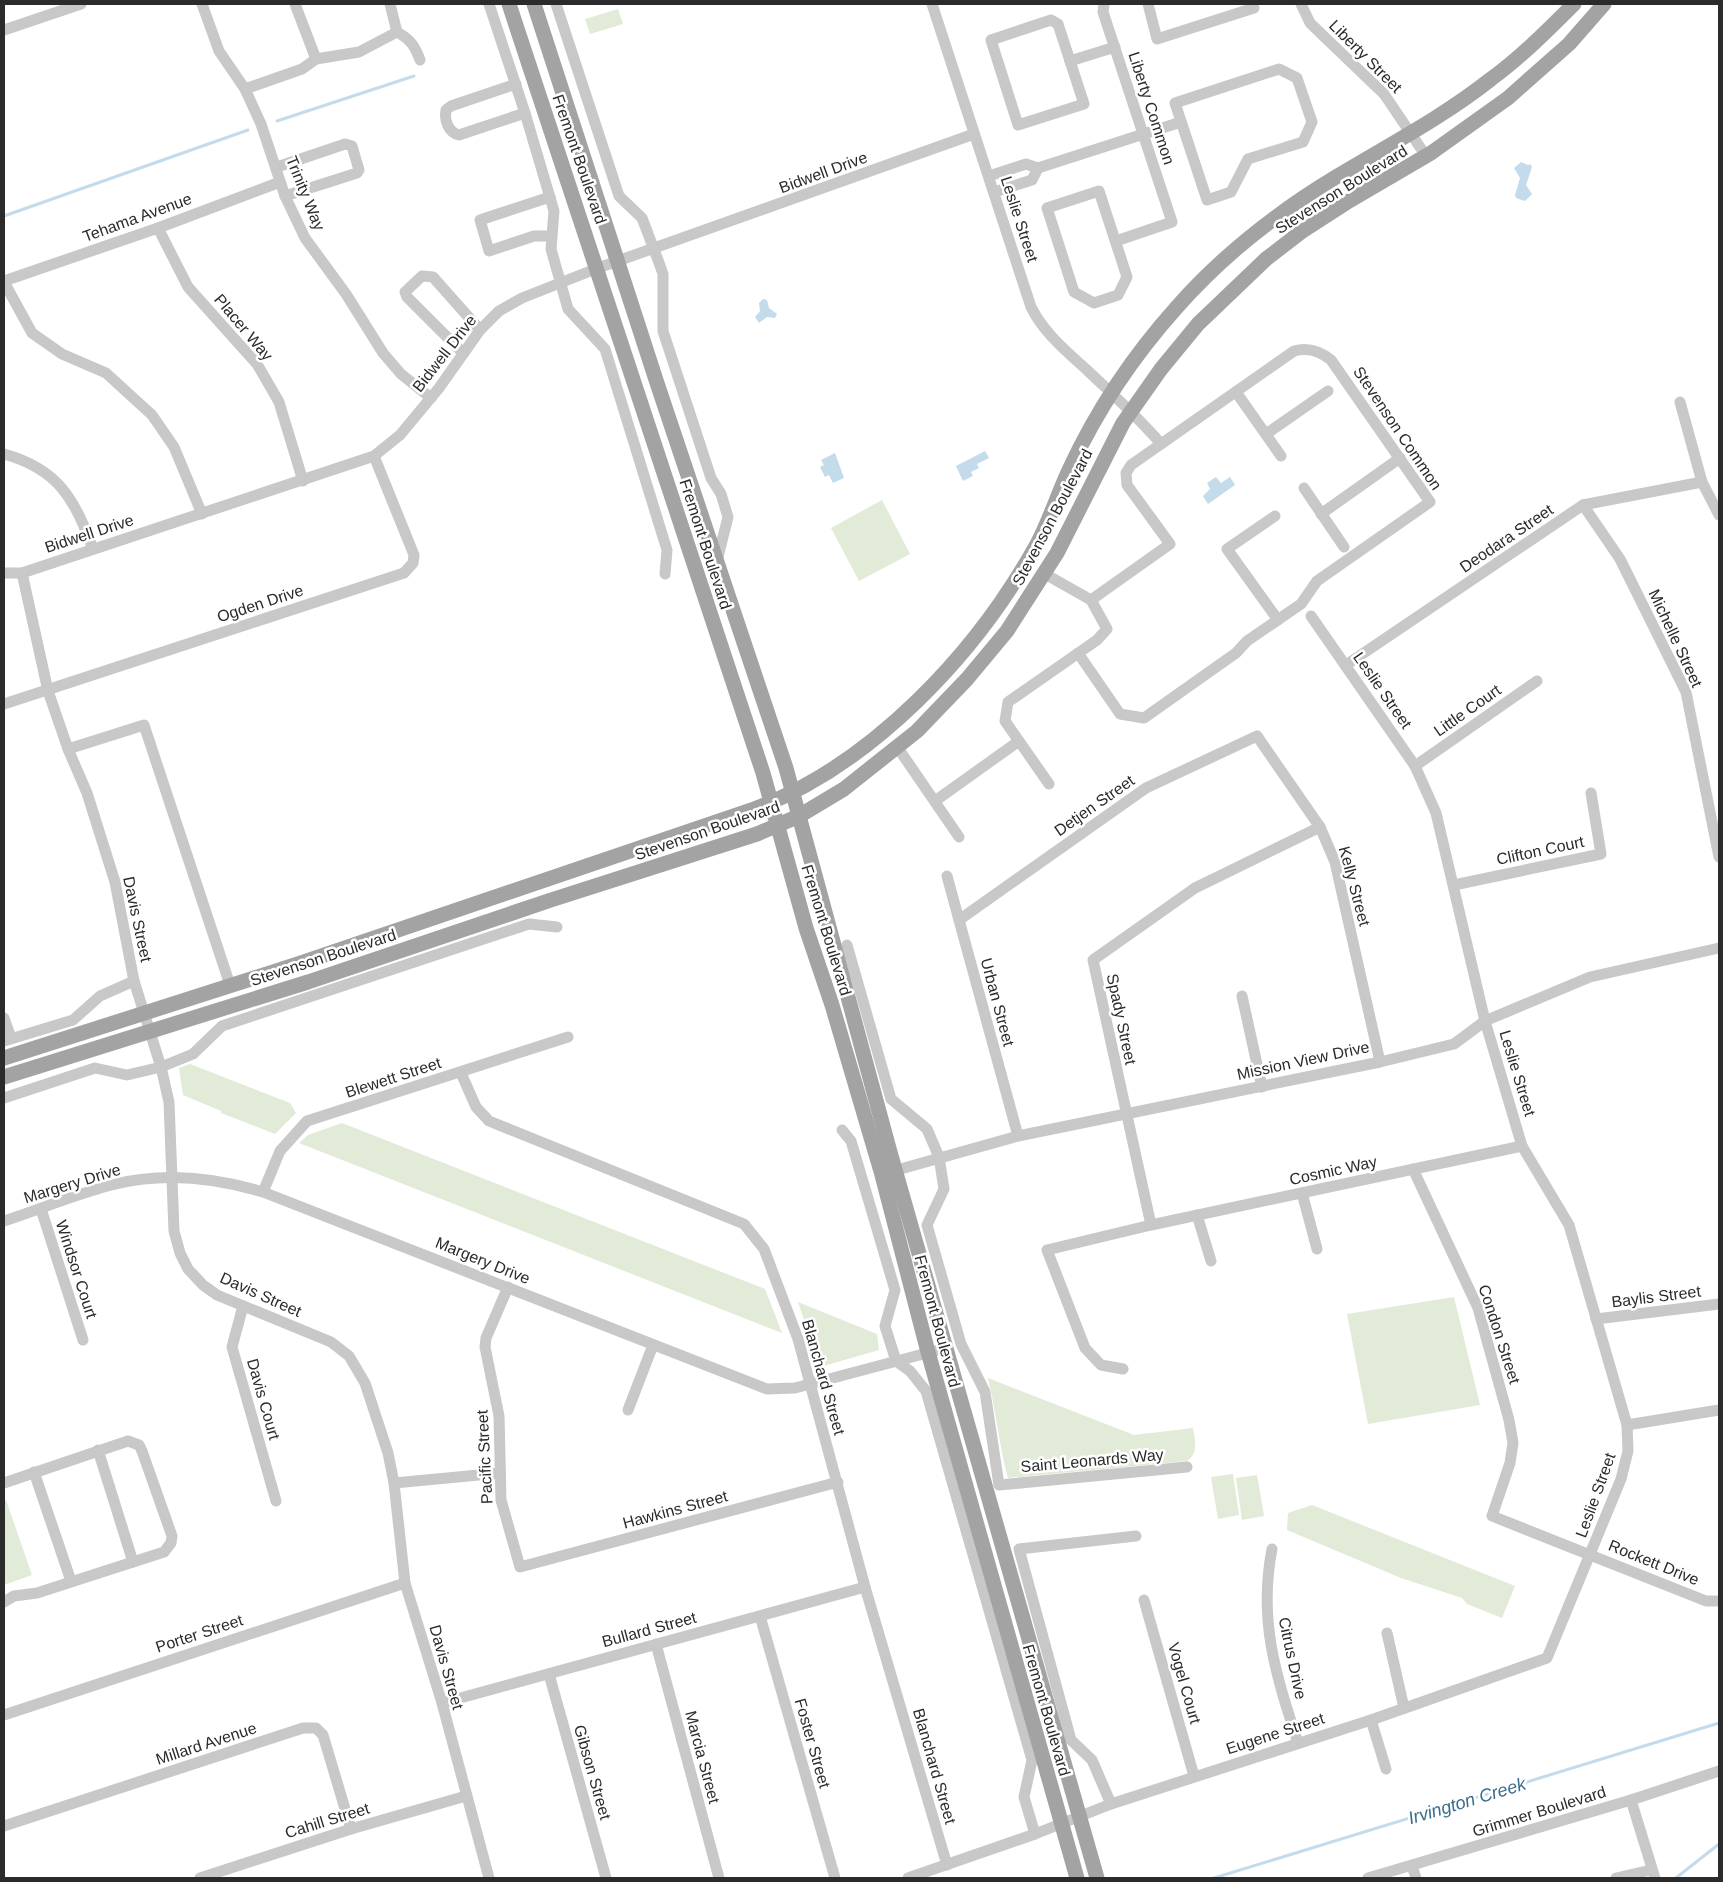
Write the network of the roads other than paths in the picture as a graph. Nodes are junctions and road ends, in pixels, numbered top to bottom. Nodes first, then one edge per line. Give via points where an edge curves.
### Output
1 (81, 4) edge
2 (202, 4) edge
3 (295, 4) edge
4 (390, 4) edge
5 (489, 4) edge
6 (509, 4) edge
7 (534, 4) edge
8 (556, 4) edge
9 (932, 4) edge
10 (1104, 4) edge
11 (1148, 4) edge
12 (1252, 4) edge
13 (1301, 4) edge
14 (1574, 4) edge
15 (1604, 4) edge
16 (4, 30) edge
17 (397, 32) junction
18 (1114, 47) junction
19 (316, 59) junction
20 (420, 60) dead end
21 (1070, 61) junction
22 (516, 84) junction
23 (245, 89) junction
24 (525, 113) junction
25 (1181, 122) junction
26 (974, 134) junction
27 (1144, 134) junction
28 (1411, 134) junction
29 (1426, 156) junction
30 (277, 167) junction
31 (1038, 168) junction
32 (989, 176) junction
33 (280, 182) junction
34 (994, 192) junction
35 (285, 196) junction
36 (550, 197) junction
37 (158, 228) junction
38 (551, 236) junction
39 (1116, 241) junction
40 (655, 250) junction
41 (618, 262) junction
42 (598, 268) junction
43 (4, 282) edge
44 (560, 283) junction
45 (480, 330) junction
46 (462, 352) junction
47 (1328, 391) dead end
48 (1110, 392) junction
49 (1236, 392) junction
50 (431, 398) junction
51 (1680, 402) dead end
52 (1131, 411) junction
53 (1266, 434) junction
54 (1161, 444) junction
55 (4, 454) edge
56 (374, 456) junction
57 (1281, 456) dead end
58 (1400, 458) junction
59 (303, 481) junction
60 (1702, 482) junction
61 (1304, 488) dead end
62 (1583, 505) junction
63 (202, 514) junction
64 (1321, 514) junction
65 (1719, 515) edge
66 (1275, 516) dead end
67 (1344, 547) dead end
68 (93, 549) junction
69 (717, 561) junction
70 (22, 572) junction
71 (4, 573) edge
72 (665, 574) dead end
73 (1045, 574) junction
74 (1091, 600) junction
75 (1311, 616) dead end
76 (1278, 620) junction
77 (1078, 653) junction
78 (1346, 665) junction
79 (1538, 681) dead end
80 (48, 691) junction
81 (4, 704) edge
82 (1257, 736) joint
83 (1019, 741) junction
84 (898, 748) junction
85 (68, 750) junction
86 (1415, 766) junction
87 (1049, 784) dead end
88 (793, 792) junction
89 (1591, 792) dead end
90 (934, 801) junction
91 (772, 802) junction
92 (799, 816) junction
93 (778, 826) junction
94 (1320, 827) junction
95 (960, 837) dead end
96 (1719, 857) edge
97 (947, 876) dead end
98 (1454, 885) junction
99 (959, 920) junction
100 (557, 927) dead end
101 (847, 945) dead end
102 (1719, 948) edge
103 (134, 981) junction
104 (230, 986) junction
105 (1242, 996) dead end
106 (145, 1013) junction
107 (4, 1018) edge
108 (1485, 1021) junction
109 (149, 1031) junction
110 (568, 1037) dead end
111 (7, 1040) edge
112 (4, 1058) edge
113 (1380, 1062) junction
114 (161, 1067) junction
115 (461, 1073) junction
116 (4, 1077) edge
117 (1262, 1087) junction
118 (4, 1098) edge
119 (1126, 1116) junction
120 (842, 1130) dead end
121 (1018, 1136) junction
122 (1522, 1146) junction
123 (939, 1157) junction
124 (1413, 1169) junction
125 (897, 1170) junction
126 (882, 1175) junction
127 (171, 1178) junction
128 (263, 1192) junction
129 (1302, 1193) junction
130 (41, 1209) junction
131 (1197, 1215) junction
132 (4, 1221) edge
133 (1150, 1225) junction
134 (1317, 1249) dead end
135 (1211, 1261) dead end
136 (508, 1287) junction
137 (1719, 1304) edge
138 (243, 1306) junction
139 (1596, 1319) junction
140 (83, 1340) dead end
141 (653, 1345) junction
142 (946, 1348) junction
143 (928, 1352) junction
144 (896, 1361) junction
145 (1123, 1369) dead end
146 (810, 1384) junction
147 (628, 1410) dead end
148 (1719, 1410) edge
149 (1627, 1425) junction
150 (98, 1450) junction
151 (1187, 1467) dead end
152 (34, 1472) junction
153 (500, 1473) junction
154 (838, 1482) junction
155 (4, 1483) edge
156 (394, 1483) junction
157 (999, 1485) joint
158 (276, 1502) dead end
159 (1492, 1516) joint
160 (1136, 1536) dead end
161 (1272, 1549) dead end
162 (1590, 1554) junction
163 (134, 1562) junction
164 (520, 1567) joint
165 (71, 1581) junction
166 (405, 1583) junction
167 (865, 1587) junction
168 (1144, 1600) dead end
169 (4, 1602) edge
170 (1719, 1602) edge
171 (760, 1616) junction
172 (1387, 1633) dead end
173 (656, 1644) junction
174 (549, 1674) junction
175 (442, 1703) junction
176 (1404, 1708) junction
177 (4, 1714) edge
178 (1371, 1720) junction
179 (1298, 1743) junction
180 (1386, 1769) dead end
181 (1719, 1771) edge
182 (1194, 1776) junction
183 (466, 1796) junction
184 (1630, 1800) junction
185 (1112, 1804) junction
186 (1079, 1817) junction
187 (1061, 1824) junction
188 (4, 1826) edge
189 (351, 1829) junction
190 (1035, 1834) junction
191 (947, 1865) junction
192 (1412, 1866) junction
193 (1653, 1874) edge
194 (200, 1878) edge
195 (489, 1878) edge
196 (606, 1878) edge
197 (719, 1878) edge
198 (835, 1878) edge
199 (908, 1878) edge
200 (1076, 1878) edge
201 (1097, 1878) edge
202 (1368, 1878) edge
203 (1416, 1878) edge
204 (1616, 1878) edge

1 - 16 street
2 - 23 street, Trinity Way via 219,51
3 - 19 street
4 - 17 street
5 - 22 street
6 - 42 main road, Fremont Boulevard
7 - 41 main road, Fremont Boulevard
8 - 40 street, Fremont Boulevard via 619,196 642,218
9 - 26 street, Leslie Street
10 - 18 street, Liberty Common via 1103,12
11 - 12 street via 1157,39 1254,8
13 - 28 street, Liberty Street via 1310,23 1384,94
14 - 28 main road, Stevenson Boulevard via 1491,80
15 - 29 main road, Stevenson Boulevard via 1569,44 1508,98
17 - 19 street via 359,52
17 - 20 street via 416,48
18 - 21 street
18 - 27 street, Liberty Common
19 - 23 street via 302,69
21 - 21 street via 1058,24 1051,20 991,40 1018,126 1084,104
22 - 24 street
22 - 24 street via 450,106 446,110 446,122 452,132 459,135
23 - 30 street, Trinity Way
24 - 36 street
25 - 25 street via 1207,200 1231,192 1248,159 1302,142 1312,122 1297,78 1279,69 1175,103
25 - 27 street
26 - 32 street, Leslie Street
26 - 40 street, Bidwell Drive
27 - 31 street
27 - 39 street, Liberty Common via 1172,222
28 - 29 street, Liberty Street
28 - 48 main road, Stevenson Boulevard via 1334,178 1248,239 1178,305
29 - 52 main road, Stevenson Boulevard via 1349,201 1266,259 1198,324
30 - 33 street, Trinity Way
30 - 35 street via 345,144 352,146 359,170
31 - 32 street via 1026,164
31 - 34 street via 1032,180
32 - 34 street, Leslie Street
33 - 35 street, Trinity Way
33 - 37 street, Tehama Avenue
34 - 48 street, Leslie Street via 1038,321
35 - 50 street, Trinity Way via 305,238 383,352 401,374
36 - 38 street via 554,211
36 - 38 street via 480,220 489,251 534,236
37 - 43 street, Tehama Avenue
37 - 59 street, Placer Way via 188,287 261,372 279,402
38 - 44 street
39 - 39 street via 1099,190 1047,208 1074,292 1094,303 1118,295 1127,276
40 - 41 street, Bidwell Drive
40 - 69 street, Fremont Boulevard via 663,274 663,330 712,481 722,496 728,517
41 - 42 street, Bidwell Drive
41 - 69 main road, Fremont Boulevard
42 - 44 street, Bidwell Drive
42 - 91 main road, Fremont Boulevard
43 - 63 street via 32,333 62,354 106,373 152,415 174,447
44 - 45 street, Bidwell Drive via 499,311
44 - 72 street via 568,309 605,349 668,550
45 - 46 street, Bidwell Drive
45 - 46 street via 432,276 422,276 405,292
46 - 50 street, Bidwell Drive
47 - 53 street
48 - 52 street, Leslie Street
48 - 88 main road, Stevenson Boulevard via 1070,468 1032,552 977,633 939,677 895,720 842,762
49 - 53 street
49 - 54 street, Stevenson Common
49 - 58 street, Stevenson Common via 1294,351 1321,352 1331,360
50 - 56 street, Bidwell Drive via 400,435
51 - 60 street
52 - 54 street
52 - 73 main road, Stevenson Boulevard via 1107,450
53 - 57 street
54 - 74 street, Stevenson Common via 1131,465 1126,473 1127,485 1170,544
55 - 68 street via 28,461 53,477 81,516
56 - 59 street, Bidwell Drive
56 - 80 street, Ogden Drive via 414,555 413,563 404,574
58 - 64 street
58 - 76 street, Stevenson Common via 1430,502 1317,581 1301,604
59 - 63 street, Bidwell Drive
60 - 62 street, Deodara Street
60 - 65 street
61 - 64 street
62 - 78 street, Deodara Street
62 - 96 street, Michelle Street via 1620,559 1686,692
63 - 68 street, Bidwell Drive
64 - 67 street
66 - 76 street via 1227,549
68 - 70 street, Bidwell Drive
69 - 88 main road, Fremont Boulevard
70 - 71 street, Bidwell Drive
70 - 80 street, Davis Street
73 - 74 street
73 - 84 main road, Stevenson Boulevard via 1007,631 974,671
74 - 77 street via 1107,629
75 - 78 street, Leslie Street
76 - 77 street, Stevenson Common via 1144,718 1120,714
77 - 83 street via 1008,702 1005,721
78 - 86 street, Leslie Street
79 - 86 street, Little Court
80 - 81 street, Ogden Drive
80 - 85 street, Davis Street
82 - 94 street, Kelly Street
82 - 99 street, Detjen Street via 1146,788
83 - 87 street
83 - 90 street
84 - 90 street
84 - 92 main road, Stevenson Boulevard via 844,789
85 - 103 street, Davis Street via 87,793 115,882
85 - 104 street via 144,725
86 - 98 street, Leslie Street via 1436,813
88 - 91 main road, Stevenson Boulevard
88 - 92 main road, Fremont Boulevard
89 - 98 street, Clifton Court via 1601,854
90 - 95 street
91 - 93 main road, Fremont Boulevard
91 - 104 main road, Stevenson Boulevard
92 - 93 main road, Stevenson Boulevard
92 - 125 main road, Fremont Boulevard
93 - 109 main road, Stevenson Boulevard via 308,982
93 - 126 main road, Fremont Boulevard
94 - 113 street, Kelly Street via 1334,862
94 - 119 street, Spady Street via 1195,888 1093,960
97 - 99 street, Urban Street
98 - 108 street, Leslie Street
99 - 121 street, Urban Street
100 - 114 street, Stevenson Boulevard via 529,924 222,1026 194,1054
101 - 123 street, Fremont Boulevard via 892,1099 927,1128
102 - 108 street, Mission View Drive via 1590,977
103 - 106 street, Davis Street
103 - 111 street via 100,996 73,1020
104 - 106 main road, Stevenson Boulevard
105 - 117 street
106 - 109 street, Davis Street
106 - 112 main road, Stevenson Boulevard
107 - 111 street
108 - 113 street, Mission View Drive via 1454,1044
108 - 122 street, Leslie Street
109 - 114 street, Davis Street
109 - 116 main road, Stevenson Boulevard
110 - 115 street, Blewett Street
113 - 117 street, Mission View Drive
114 - 118 street, Stevenson Boulevard via 127,1075 95,1068
114 - 127 street, Davis Street via 169,1102
115 - 128 street, Blewett Street via 307,1121 280,1151
115 - 146 street, Blanchard Street via 476,1107 489,1121 744,1224 764,1249 798,1339
117 - 119 street, Mission View Drive
119 - 121 street, Mission View Drive
119 - 133 street, Spady Street
120 - 144 street, Fremont Boulevard via 851,1142 895,1290 885,1326
121 - 123 street, Mission View Drive
122 - 124 street, Cosmic Way
122 - 139 street, Leslie Street via 1569,1225
123 - 125 street, Mission View Drive
123 - 157 street, Fremont Boulevard via 944,1189 927,1225 961,1344 985,1392
124 - 129 street, Cosmic Way
124 - 159 street, Condon Street via 1478,1308 1510,1420 1513,1443 1510,1463
125 - 126 main road, Mission View Drive
125 - 142 main road, Fremont Boulevard
126 - 143 main road, Fremont Boulevard
127 - 128 street, Margery Drive via 213,1180
127 - 130 street, Margery Drive via 117,1184
127 - 138 street, Davis Street via 174,1231 188,1269 203,1286
128 - 136 street, Margery Drive
129 - 131 street, Cosmic Way
129 - 134 street
130 - 132 street, Margery Drive
130 - 140 street, Windsor Court
131 - 133 street, Cosmic Way
131 - 135 street
133 - 145 street, Cosmic Way via 1048,1250 1085,1348 1101,1365
136 - 141 street, Margery Drive
136 - 153 street, Pacific Street via 485,1347 499,1416
137 - 139 street, Baylis Street
138 - 156 street, Davis Street via 331,1342 348,1356 365,1383 388,1453
138 - 158 street, Davis Court via 232,1347
139 - 149 street, Leslie Street
141 - 146 street, Margery Drive via 767,1389
141 - 147 street
142 - 143 street, Margery Drive
142 - 186 main road, Fremont Boulevard
143 - 144 street, Margery Drive
143 - 187 main road, Fremont Boulevard
144 - 146 street, Margery Drive
144 - 190 street, Fremont Boulevard via 910,1371 926,1391 1032,1760 1024,1797
146 - 154 street, Blanchard Street
148 - 149 street
149 - 162 street, Leslie Street via 1628,1451 1621,1479
150 - 152 street
150 - 163 street
150 - 163 street via 128,1441 139,1445 172,1536 164,1552
151 - 157 street, Saint Leonards Way
152 - 155 street
152 - 165 street
153 - 156 street
153 - 164 street, Pacific Street via 503,1511
154 - 164 street, Hawkins Street
154 - 167 street, Blanchard Street
156 - 166 street, Davis Street
159 - 162 street, Rockett Drive
160 - 185 street, Fremont Boulevard via 1019,1549 1071,1740 1092,1760
161 - 179 street, Citrus Drive via 1267,1574 1267,1626 1281,1690
162 - 170 street, Rockett Drive via 1706,1601
162 - 176 street, Eugene Street via 1547,1658
163 - 165 street
165 - 169 street via 38,1593 14,1596
166 - 175 street, Davis Street
166 - 177 street, Porter Street
167 - 171 street, Bullard Street
167 - 191 street, Blanchard Street
168 - 182 street, Vogel Court
171 - 173 street, Bullard Street
171 - 198 street, Foster Street
172 - 176 street
173 - 174 street, Bullard Street
173 - 197 street, Marcia Street
174 - 175 street, Bullard Street
174 - 196 street, Gibson Street
175 - 183 street, Davis Street
176 - 178 street, Eugene Street
178 - 179 street, Eugene Street
178 - 180 street
179 - 182 street, Eugene Street
181 - 184 street, Grimmer Boulevard
182 - 185 street, Eugene Street
183 - 189 street, Cahill Street
183 - 195 street, Davis Street
184 - 192 street, Grimmer Boulevard
184 - 193 street
185 - 186 street, Eugene Street
186 - 187 street, Eugene Street
186 - 201 main road, Fremont Boulevard
187 - 190 street, Eugene Street
187 - 200 main road, Fremont Boulevard
188 - 189 street, Millard Avenue via 303,1728 316,1728 323,1735
189 - 194 street, Cahill Street
190 - 191 street, Eugene Street
191 - 199 street, Eugene Street
192 - 202 street, Grimmer Boulevard
192 - 203 street
193 - 204 street

